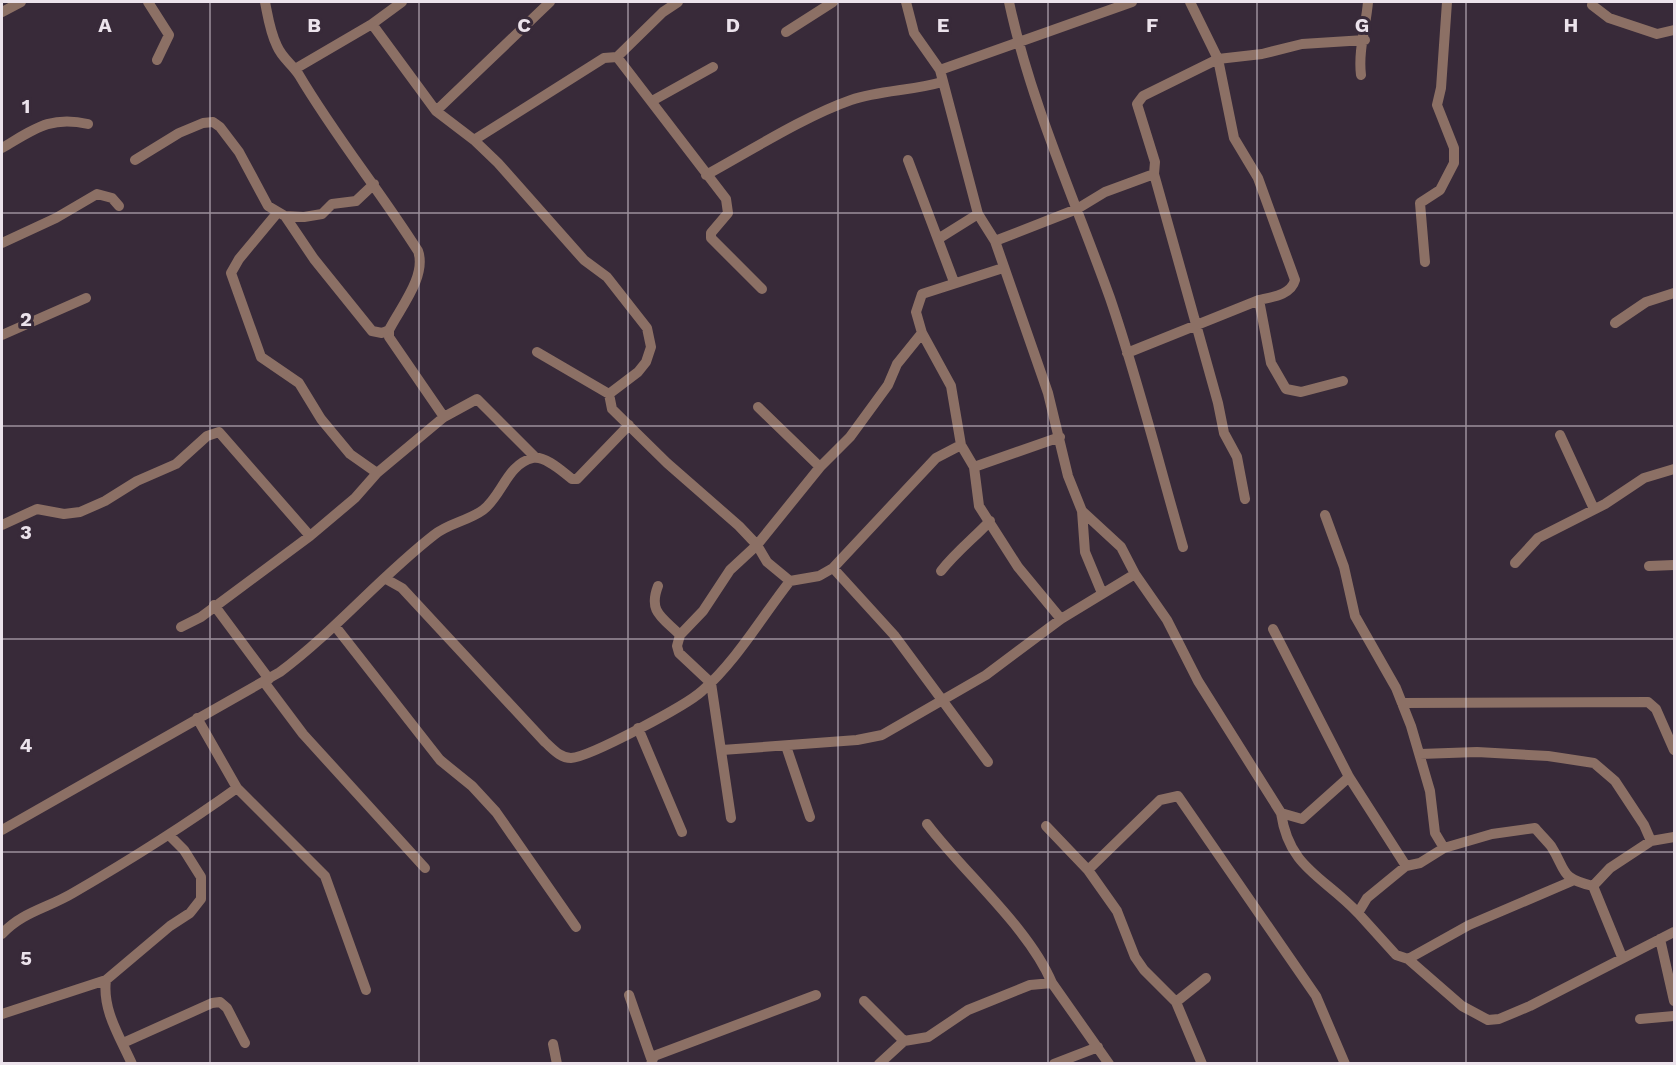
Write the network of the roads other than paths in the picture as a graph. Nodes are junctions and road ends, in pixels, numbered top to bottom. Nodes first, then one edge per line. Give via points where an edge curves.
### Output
1 (21, 2) edge
2 (148, 2) edge
3 (265, 2) edge
4 (402, 2) edge
5 (550, 2) edge
6 (678, 2) edge
7 (833, 2) edge
8 (906, 2) edge
9 (1009, 2) edge
10 (1132, 2) edge
11 (1190, 2) edge
12 (1368, 2) edge
13 (1447, 2) edge
14 (1593, 2) edge
15 (2, 12) edge
16 (372, 24) junction
17 (1674, 29) edge
18 (786, 32) dead end
19 (1365, 40) junction
20 (1017, 42) junction
21 (617, 57) junction
22 (1218, 59) junction
23 (157, 60) dead end
24 (713, 67) dead end
25 (295, 69) junction
26 (940, 70) junction
27 (1361, 75) dead end
28 (942, 82) junction
29 (652, 101) junction
30 (436, 111) junction
31 (88, 124) dead end
32 (474, 140) junction
33 (2, 148) edge
34 (135, 160) dead end
35 (908, 160) dead end
36 (1154, 174) junction
37 (706, 175) junction
38 (374, 184) junction
39 (119, 206) dead end
40 (1077, 209) junction
41 (282, 214) junction
42 (978, 214) junction
43 (938, 239) junction
44 (995, 241) junction
45 (2, 243) edge
46 (1425, 262) dead end
47 (1004, 268) junction
48 (954, 282) junction
49 (762, 289) dead end
50 (1674, 293) edge
51 (86, 298) dead end
52 (1259, 300) junction
53 (1615, 323) dead end
54 (1194, 325) junction
55 (388, 330) junction
56 (922, 333) junction
57 (2, 335) edge
58 (537, 352) dead end
59 (1127, 353) junction
60 (1343, 381) dead end
61 (609, 394) junction
62 (758, 407) dead end
63 (444, 417) junction
64 (629, 425) junction
65 (1560, 435) dead end
66 (1060, 437) junction
67 (961, 446) junction
68 (535, 457) junction
69 (820, 467) junction
70 (974, 467) junction
71 (1674, 469) edge
72 (377, 473) junction
73 (1245, 499) dead end
74 (1593, 509) junction
75 (1082, 511) junction
76 (1325, 515) dead end
77 (990, 521) junction
78 (2, 525) edge
79 (310, 536) junction
80 (757, 545) junction
81 (1183, 547) dead end
82 (1515, 563) dead end
83 (1674, 564) edge
84 (1649, 566) dead end
85 (833, 568) junction
86 (941, 571) dead end
87 (1135, 574) junction
88 (386, 579) junction
89 (790, 581) junction
90 (658, 586) dead end
91 (1102, 593) junction
92 (214, 605) junction
93 (1061, 619) junction
94 (335, 626) junction
95 (181, 627) dead end
96 (1272, 629) dead end
97 (680, 635) junction
98 (266, 680) junction
99 (711, 683) junction
100 (942, 700) junction
101 (1401, 703) junction
102 (196, 718) junction
103 (638, 728) junction
104 (786, 746) junction
105 (722, 750) junction
106 (1674, 750) edge
107 (1420, 754) junction
108 (988, 762) dead end
109 (1349, 777) junction
110 (237, 788) junction
111 (1281, 813) junction
112 (810, 817) dead end
113 (731, 818) dead end
114 (927, 824) dead end
115 (1046, 826) dead end
116 (2, 830) edge
117 (682, 832) dead end
118 (170, 836) junction
119 (1674, 837) edge
120 (1651, 841) junction
121 (1444, 848) junction
122 (1406, 866) junction
123 (425, 868) dead end
124 (1088, 870) junction
125 (1572, 881) junction
126 (1593, 886) junction
127 (1358, 913) junction
128 (576, 927) dead end
129 (1674, 932) edge
130 (2, 934) edge
131 (1660, 939) junction
132 (1622, 957) junction
133 (1408, 959) junction
134 (1206, 978) dead end
135 (106, 980) junction
136 (1052, 983) junction
137 (366, 990) dead end
138 (629, 995) dead end
139 (816, 995) dead end
140 (864, 1001) dead end
141 (1674, 1001) edge
142 (1176, 1002) junction
143 (2, 1014) edge
144 (1674, 1017) edge
145 (1640, 1019) dead end
146 (904, 1041) junction
147 (123, 1042) junction
148 (245, 1043) dead end
149 (553, 1044) dead end
150 (1098, 1047) junction
151 (651, 1061) edge
152 (132, 1064) edge
153 (557, 1064) edge
154 (879, 1064) edge
155 (1054, 1064) edge
156 (1109, 1064) edge
157 (1202, 1064) edge
158 (1344, 1064) edge

1 - 15 street
2 - 23 street via 169,34
3 - 25 street via 276,45
4 - 16 street
5 - 30 street
6 - 21 street
7 - 18 street
8 - 26 street via 914,33
9 - 20 street
10 - 20 street
11 - 22 street
12 - 19 street
13 - 46 street via 1437,105 1454,148 1454,163 1440,190 1420,203
14 - 17 street via 1609,18 1657,34
16 - 25 street
16 - 30 street
19 - 22 street via 1302,44
19 - 27 street via 1359,58
20 - 26 street
20 - 40 street
21 - 29 street
21 - 32 street via 604,58
22 - 36 street via 1143,96 1137,104 1155,162
22 - 52 street via 1234,138 1258,178 1295,280 1291,289
24 - 29 street
25 - 38 street via 322,114
26 - 28 street
28 - 37 street via 851,100
28 - 42 street
29 - 37 street
30 - 32 street
31 - 33 street via 69,120 47,123
32 - 61 street via 584,260 607,278 647,328 651,347 646,362
34 - 41 street via 179,133 213,122 238,152 268,206
35 - 43 street
36 - 40 street via 1105,192
36 - 54 street
37 - 49 street via 729,206 711,238
38 - 41 street via 356,201 332,204 322,214
38 - 55 street via 421,260
39 - 45 street via 112,198 97,194
40 - 44 street
40 - 59 street
41 - 55 street via 372,331
41 - 72 street via 239,259 231,273 257,348 267,362 299,383 321,419 350,454
42 - 43 street
42 - 44 street
43 - 48 street
44 - 47 street
47 - 48 street
47 - 66 street
48 - 56 street via 922,294 916,312
50 - 53 street via 1646,302
51 - 57 street
52 - 54 street
52 - 60 street via 1271,363 1286,389 1301,392
54 - 59 street
54 - 73 street via 1224,433 1237,457
55 - 63 street via 394,348
56 - 67 street via 951,386
56 - 69 street via 850,437
58 - 61 street
59 - 81 street
61 - 64 street via 612,409
62 - 69 street
63 - 68 street via 477,399 482,401
63 - 72 street
64 - 68 street via 577,479
64 - 80 street
65 - 74 street
66 - 70 street
66 - 75 street via 1068,476
67 - 70 street
67 - 85 street via 936,458
68 - 88 street via 504,480 485,509 439,531
69 - 80 street
70 - 77 street via 979,506
71 - 74 street via 1644,478
72 - 79 street via 355,498
74 - 82 street via 1538,538
75 - 87 street via 1121,547
75 - 91 street via 1085,552
76 - 101 street via 1344,567 1354,616
77 - 86 street
77 - 93 street via 1018,567
78 - 79 street via 37,509 64,514 80,512 176,464 207,436 219,432
79 - 92 street
80 - 89 street via 767,562
80 - 97 street via 730,570 703,611
83 - 84 street
85 - 89 street via 819,576
85 - 100 street via 894,635
87 - 91 street
87 - 111 street via 1167,620 1197,681
88 - 94 street
88 - 103 street via 402,588 520,718 561,756 572,758
89 - 99 street via 736,656
90 - 97 street via 654,608
91 - 93 street
92 - 95 street
92 - 98 street
93 - 100 street via 986,675
94 - 98 street via 305,654
94 - 128 street via 440,760 496,812
96 - 109 street
97 - 99 street via 679,653
98 - 102 street
98 - 123 street via 303,734
99 - 103 street via 699,694
99 - 105 street
100 - 104 street via 882,735
100 - 108 street
101 - 106 street via 1648,702 1656,709
101 - 107 street
102 - 110 street
102 - 116 street
103 - 117 street
104 - 105 street
104 - 112 street
105 - 113 street
107 - 120 street via 1524,754 1594,763 1615,782
107 - 121 street via 1435,833
109 - 111 street via 1302,819
109 - 122 street
110 - 118 street
110 - 137 street via 325,876
111 - 127 street via 1284,833 1298,859
114 - 136 street via 1028,940
115 - 124 street
118 - 130 street via 70,895 28,913
118 - 135 street via 201,877 201,899 190,913
119 - 120 street
120 - 126 street via 1610,868
121 - 122 street via 1420,863
121 - 125 street via 1492,834 1535,828
122 - 127 street via 1367,898
124 - 142 street via 1117,911 1135,957
124 - 158 street via 1160,801 1178,796 1316,996
125 - 126 street
125 - 133 street via 1468,925
126 - 132 street
127 - 133 street via 1396,956
129 - 131 street
131 - 132 street
131 - 141 street
132 - 133 street via 1530,1006 1488,1020 1462,1006
134 - 142 street
135 - 143 street
135 - 147 street via 104,993 110,1015
136 - 146 street via 1007,993 968,1011 928,1037
136 - 150 street
138 - 151 street
139 - 151 street
140 - 146 street
142 - 157 street
144 - 145 street
146 - 154 street
147 - 148 street via 220,1002
147 - 152 street
149 - 153 street
150 - 155 street
150 - 156 street

